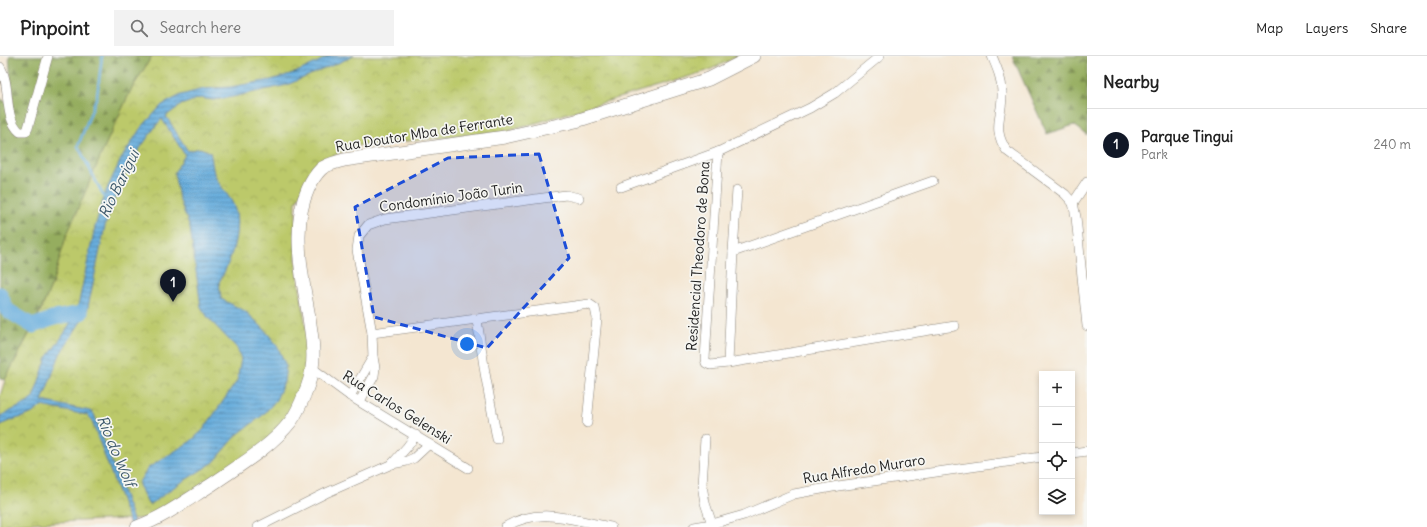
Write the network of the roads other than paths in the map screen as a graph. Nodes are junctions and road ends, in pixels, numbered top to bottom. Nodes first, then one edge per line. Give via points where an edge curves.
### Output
1 (48, 56) edge
2 (754, 56) edge
3 (880, 56) edge
4 (992, 56) edge
5 (0, 67) edge
6 (718, 152) junction
7 (933, 181) dead end
8 (1087, 182) edge
9 (621, 187) dead end
10 (737, 190) dead end
11 (579, 198) dead end
12 (1073, 203) junction
13 (732, 252) junction
14 (477, 320) junction
15 (955, 326) dead end
16 (1087, 326) edge
17 (372, 333) junction
18 (373, 357) junction
19 (728, 363) junction
20 (312, 368) junction
21 (366, 370) junction
22 (374, 376) junction
23 (350, 396) junction
24 (360, 402) junction
25 (587, 423) dead end
26 (416, 435) junction
27 (497, 439) dead end
28 (706, 439) dead end
29 (430, 444) junction
30 (1087, 451) edge
31 (1075, 453) edge
32 (1039, 457) edge
33 (392, 464) junction
34 (468, 468) dead end
35 (712, 524) junction
36 (138, 527) edge
37 (258, 527) edge
38 (504, 527) edge
39 (611, 527) edge
40 (694, 527) edge

1 - 5 street via 26,132 20,132 12,124 6,83
2 - 20 street, Rua Doutor Mba de Ferrante via 709,79 576,121 505,137 344,160 322,168 303,199 300,222 299,244 311,331
3 - 6 street via 835,92 810,108
4 - 12 street via 1002,81 998,119 1002,145 1007,152 1065,194
6 - 9 street
6 - 19 street, Residencial Theodoro de Bona via 705,359 710,365
7 - 13 street
8 - 12 street
10 - 13 street
11 - 17 street, Condomínio João Turin via 566,195 519,201 385,219 368,225 359,236 357,250
12 - 16 street
13 - 19 street
14 - 17 street
14 - 25 street via 589,304 595,308 597,318
14 - 27 street
15 - 19 street, Residencial Theodoro de Bona
17 - 18 street, Condomínio João Turin
18 - 21 street
18 - 22 street, Condomínio João Turin via 376,368
20 - 23 street, Rua Carlos Gelenski
20 - 36 street, Rua Doutor Mba de Ferrante via 299,407 291,421 270,442 171,511
21 - 22 street
21 - 23 street
22 - 24 street
23 - 24 street, Rua Carlos Gelenski
24 - 26 street, Rua Carlos Gelenski
26 - 29 street, Rua Carlos Gelenski
26 - 33 street
28 - 35 street via 702,485
29 - 33 street via 414,458
29 - 34 street, Rua Carlos Gelenski
30 - 31 street
32 - 35 street, Rua Alfredo Muraro via 794,494 744,515
33 - 37 street
35 - 40 street, Rua Alfredo Muraro
38 - 39 street via 513,522 547,515

